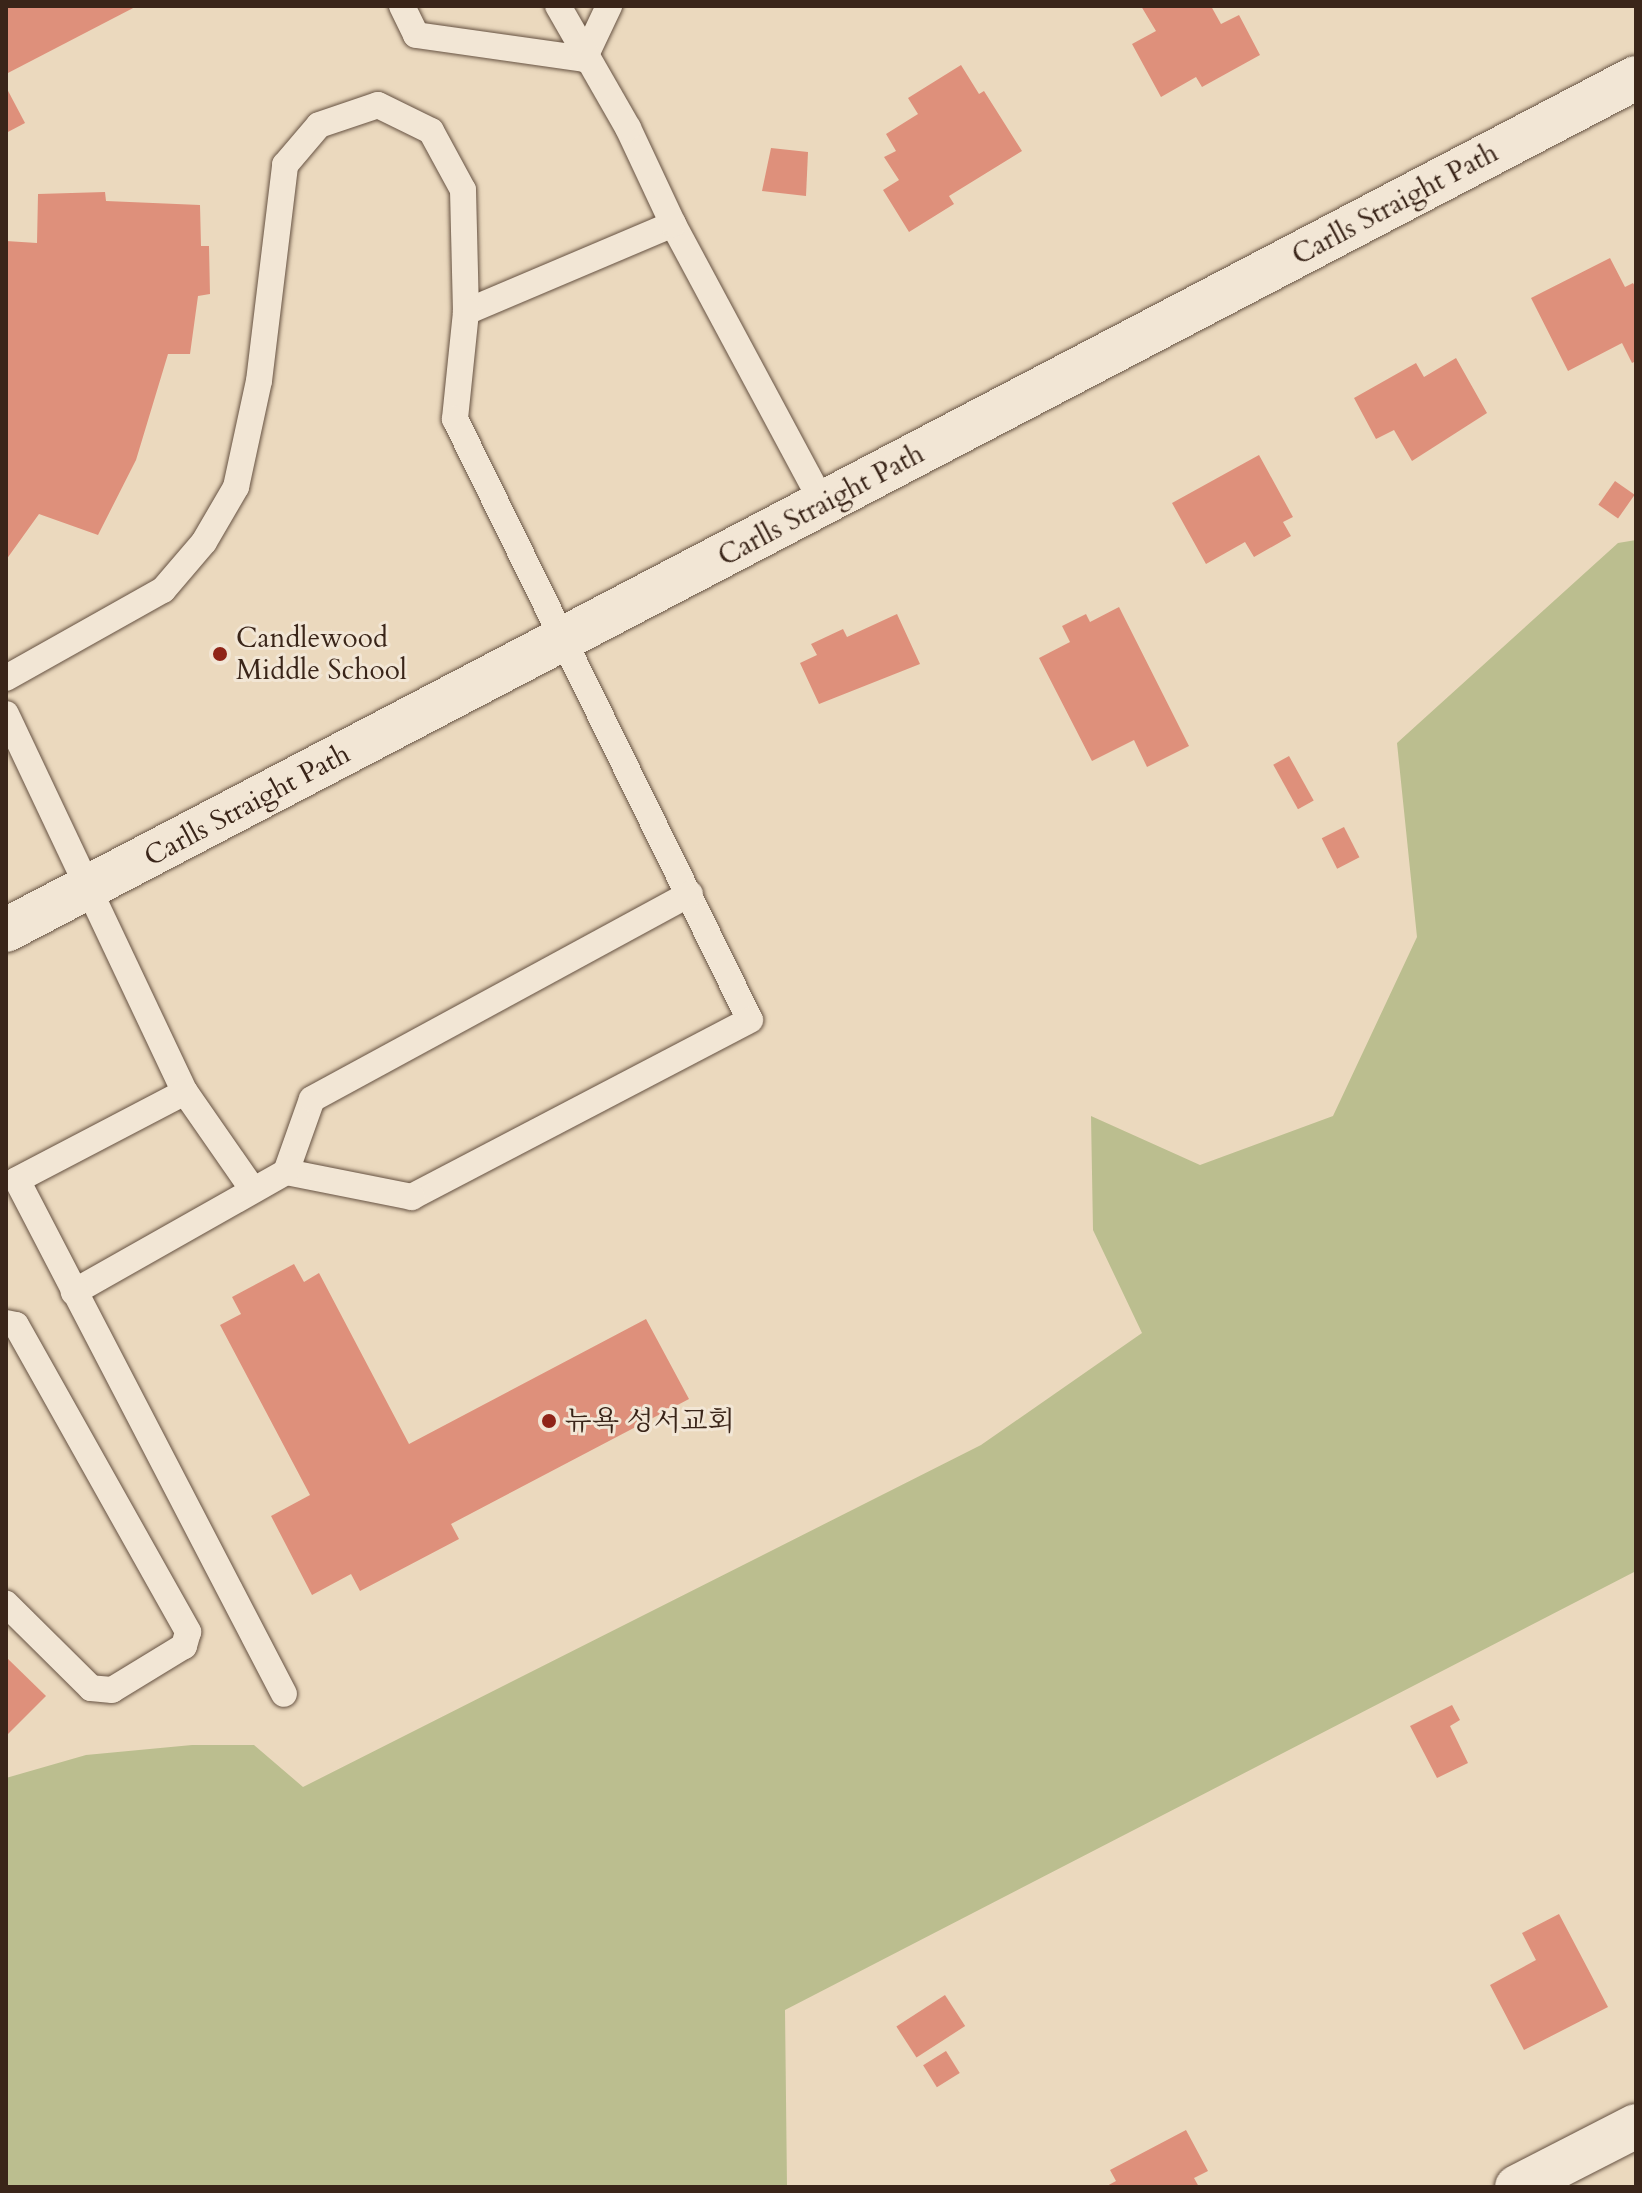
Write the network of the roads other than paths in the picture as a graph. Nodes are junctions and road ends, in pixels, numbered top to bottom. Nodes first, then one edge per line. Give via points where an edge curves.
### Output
1 (402, 6) edge
2 (558, 6) edge
3 (609, 6) edge
4 (584, 59) junction
5 (1636, 78) edge
6 (673, 224) junction
7 (466, 312) junction
8 (823, 504) junction
9 (563, 639) junction
10 (6, 678) edge
11 (6, 714) edge
12 (90, 887) junction
13 (690, 894) junction
14 (6, 930) edge
15 (185, 1092) junction
16 (286, 1172) junction
17 (253, 1190) junction
18 (74, 1292) junction
19 (6, 1323) edge
20 (6, 1604) edge
21 (284, 1694) dead end
22 (1636, 2126) edge
23 (1517, 2187) edge

1 - 4 lane via 416,35
2 - 4 lane
3 - 4 lane
4 - 6 lane via 628,128
5 - 8 street, Carlls Straight Path
6 - 7 lane
6 - 8 lane
7 - 9 lane via 455,419
7 - 10 lane via 463,190 431,131 378,105 319,125 285,165 259,381 236,487 204,542 163,590
8 - 9 street, Carlls Straight Path
9 - 12 street, Carlls Straight Path
9 - 13 lane
11 - 12 lane
12 - 14 street, Carlls Straight Path
12 - 15 lane
13 - 16 lane via 312,1099
13 - 16 lane via 750,1020 412,1197
15 - 17 lane
15 - 18 lane via 17,1180
16 - 17 lane
17 - 18 lane
18 - 21 lane
19 - 20 lane via 16,1325 188,1632 184,1646 112,1690 91,1688
22 - 23 street

